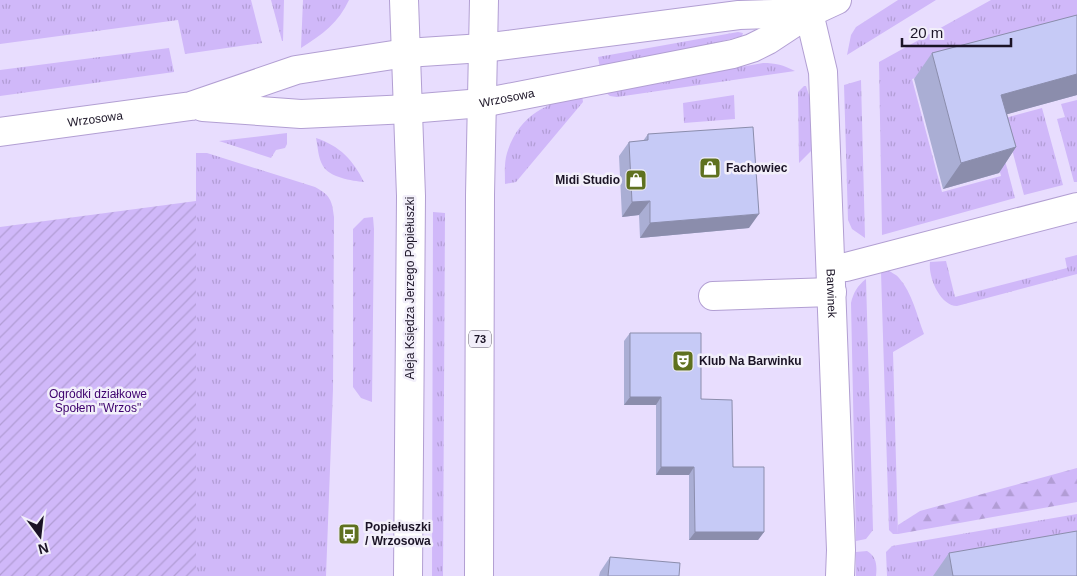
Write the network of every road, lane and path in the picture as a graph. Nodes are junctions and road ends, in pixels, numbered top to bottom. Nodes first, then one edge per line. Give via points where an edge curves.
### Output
1 (404, 0) edge
2 (484, 0) edge
3 (837, 0) edge
4 (809, 13) junction
5 (483, 48) junction
6 (406, 53) junction
7 (482, 103) junction
8 (191, 106) junction
9 (409, 109) junction
10 (0, 132) edge
11 (1077, 207) edge
12 (832, 280) junction
13 (712, 296) dead end
14 (408, 576) edge
15 (479, 576) edge
16 (840, 576) edge

1 - 6 street, Aleja Księdza Jerzego Popiełuszki
2 - 5 street, 73
3 - 4 street, Wrzosowa
4 - 5 street, Wrzosowa via 739,15
4 - 7 street, Wrzosowa via 768,40 733,54
4 - 12 street, Barwinek via 824,72
5 - 6 street, Wrzosowa
5 - 7 street, 73
6 - 8 street, Wrzosowa via 296,70
6 - 9 street, Aleja Księdza Jerzego Popiełuszki
7 - 9 street, Wrzosowa
7 - 15 street, 73
8 - 9 street, Wrzosowa via 301,114
8 - 10 street, Wrzosowa
9 - 14 street, Aleja Księdza Jerzego Popiełuszki
11 - 12 street via 846,267
12 - 13 street
12 - 16 street, Barwinek

